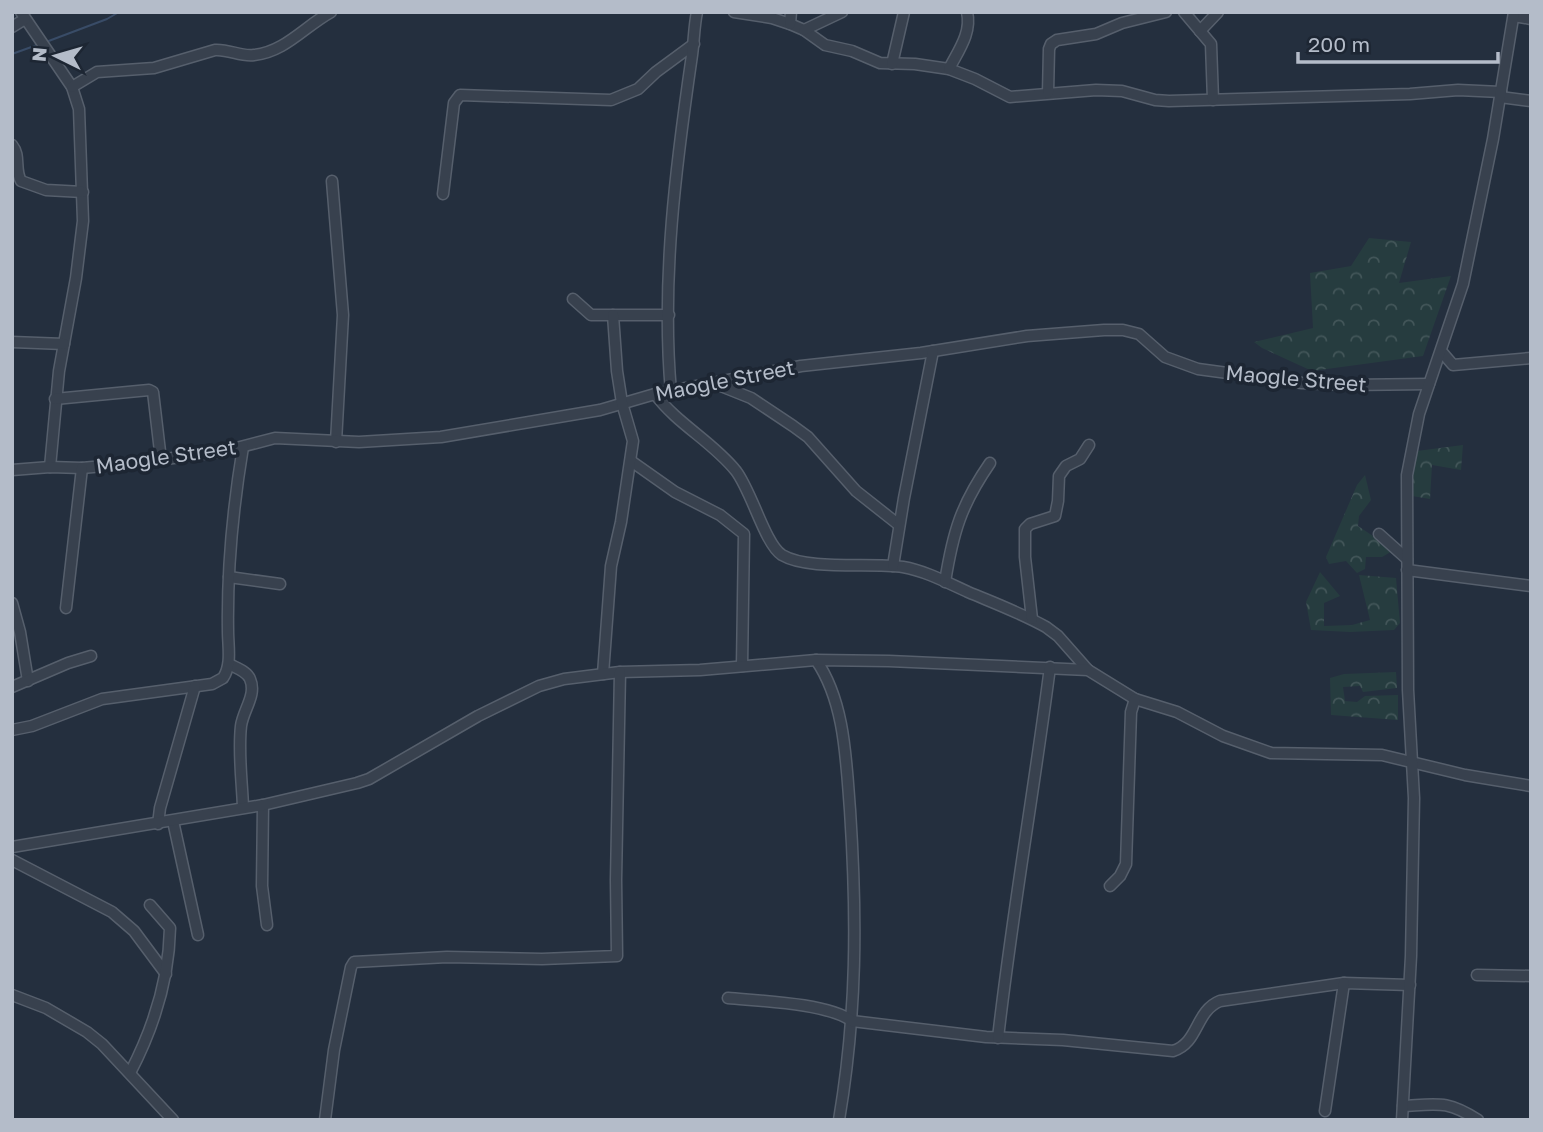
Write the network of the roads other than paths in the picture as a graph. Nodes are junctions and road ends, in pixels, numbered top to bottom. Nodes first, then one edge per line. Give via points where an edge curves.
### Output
1 (331, 12) edge
2 (696, 12) edge
3 (734, 12) edge
4 (791, 12) edge
5 (842, 12) edge
6 (904, 12) edge
7 (967, 12) edge
8 (1166, 12) edge
9 (1184, 12) edge
10 (1218, 12) edge
11 (1514, 14) edge
12 (23, 16) edge
13 (1531, 19) edge
14 (790, 24) junction
15 (12, 27) edge
16 (804, 30) junction
17 (1200, 31) junction
18 (694, 44) junction
19 (892, 64) junction
20 (949, 69) junction
21 (72, 87) junction
22 (1048, 93) junction
23 (1501, 95) junction
24 (1213, 100) junction
25 (1531, 101) edge
26 (12, 145) edge
27 (332, 181) dead end
28 (83, 192) junction
29 (443, 194) dead end
30 (573, 299) dead end
31 (613, 315) junction
32 (668, 315) junction
33 (12, 342) edge
34 (64, 344) junction
35 (933, 351) junction
36 (1441, 351) junction
37 (1531, 358) edge
38 (1453, 365) junction
39 (1433, 371) junction
40 (715, 383) junction
41 (1429, 384) junction
42 (671, 391) junction
43 (654, 394) junction
44 (55, 399) junction
45 (622, 403) junction
46 (336, 442) junction
47 (1089, 445) dead end
48 (243, 447) junction
49 (162, 460) junction
50 (631, 461) junction
51 (990, 463) dead end
52 (50, 467) junction
53 (82, 468) junction
54 (12, 470) edge
55 (899, 525) junction
56 (1379, 534) dead end
57 (1407, 564) junction
58 (893, 566) junction
59 (229, 577) junction
60 (945, 582) junction
61 (281, 584) dead end
62 (1531, 586) edge
63 (12, 603) edge
64 (66, 608) dead end
65 (1032, 619) junction
66 (91, 656) dead end
67 (816, 660) junction
68 (229, 664) junction
69 (742, 666) junction
70 (1050, 667) junction
71 (1088, 670) junction
72 (620, 672) junction
73 (603, 674) junction
74 (28, 681) junction
75 (195, 686) junction
76 (12, 687) edge
77 (1135, 699) junction
78 (12, 730) edge
79 (1412, 762) junction
80 (1531, 786) edge
81 (263, 805) junction
82 (243, 807) junction
83 (173, 821) junction
84 (158, 824) junction
85 (12, 847) edge
86 (12, 860) edge
87 (1110, 886) dead end
88 (150, 905) dead end
89 (267, 925) dead end
90 (198, 935) dead end
91 (166, 974) junction
92 (1477, 975) dead end
93 (1531, 976) edge
94 (1344, 983) junction
95 (1410, 985) junction
96 (12, 995) edge
97 (728, 998) dead end
98 (852, 1021) junction
99 (999, 1038) junction
100 (130, 1073) junction
101 (1403, 1106) junction
102 (1325, 1111) dead end
103 (173, 1120) edge
104 (325, 1120) edge
105 (839, 1120) edge
106 (1402, 1120) edge
107 (1478, 1120) edge

1 - 21 street via 289,42 257,55 215,50 154,68 97,72
2 - 18 street
3 - 14 street
4 - 14 street
5 - 16 street
6 - 19 street
7 - 20 street via 967,33
8 - 22 street via 1096,34 1056,40 1049,49
9 - 17 street
10 - 17 street
11 - 13 street
11 - 23 street
12 - 15 street
12 - 21 street
14 - 16 street
16 - 19 street via 825,45
17 - 24 street via 1211,44
18 - 29 street via 638,89 611,100 460,95 454,103
18 - 32 street via 678,159
19 - 20 street
20 - 22 street via 1010,97
21 - 28 street via 79,109
22 - 24 street via 1122,90 1155,100
23 - 24 street via 1458,90
23 - 25 street
23 - 36 street via 1463,284
26 - 28 street via 21,181 46,190
27 - 46 street via 343,315
28 - 34 street via 79,253
30 - 31 street via 591,315
31 - 32 street
31 - 45 street
32 - 42 street
33 - 34 street
34 - 44 street
35 - 40 street, Maogle Street via 801,366
35 - 41 street, Maogle Street via 1027,336 1123,330 1139,334 1176,363 1198,369 1302,383
35 - 55 street
36 - 38 street
36 - 39 street
37 - 38 street
38 - 39 street
39 - 41 street
40 - 42 street, Maogle Street
40 - 55 street via 751,398 808,437 856,491
41 - 57 street via 1407,475
42 - 43 street, Maogle Street
43 - 45 street, Maogle Street
43 - 58 street via 736,471 775,550 798,561
44 - 49 street via 149,390
44 - 52 street
45 - 46 street, Maogle Street via 441,437
45 - 50 street via 633,434
46 - 48 street, Maogle Street via 275,438
47 - 65 street via 1059,476 1055,516 1025,529
48 - 49 street, Maogle Street
48 - 59 street
49 - 53 street, Maogle Street
50 - 69 street via 744,534
50 - 73 street via 611,566
51 - 60 street via 956,524
52 - 53 street, Maogle Street
52 - 54 street, Maogle Street
53 - 64 street
55 - 58 street
56 - 57 street
57 - 62 street
57 - 79 street
58 - 60 street
59 - 61 street
59 - 68 street
60 - 65 street
63 - 74 street
65 - 71 street via 1059,636
66 - 74 street
67 - 69 street
67 - 70 street
67 - 98 street via 832,684 847,774 856,937
68 - 75 street via 223,678
68 - 82 street via 251,680 252,693 241,728
69 - 72 street
70 - 71 street
70 - 99 street
71 - 77 street
72 - 73 street
72 - 104 street via 617,956 354,962 334,1050
73 - 81 street via 539,686 440,736 369,779
74 - 76 street
75 - 78 street via 102,699
75 - 84 street
77 - 79 street via 1271,753 1370,754
77 - 87 street via 1130,712 1126,864
79 - 80 street
79 - 95 street
81 - 82 street
81 - 89 street via 262,886
82 - 83 street
83 - 84 street
83 - 90 street
84 - 85 street
86 - 91 street via 112,912 134,931
88 - 91 street via 170,928
91 - 100 street via 150,1031
92 - 93 street
94 - 95 street
94 - 99 street via 1211,1004 1190,1041 1174,1051
94 - 102 street
95 - 101 street
96 - 100 street via 87,1032
97 - 98 street via 837,1013
98 - 99 street
98 - 105 street
100 - 103 street
101 - 106 street
101 - 107 street via 1457,1106

